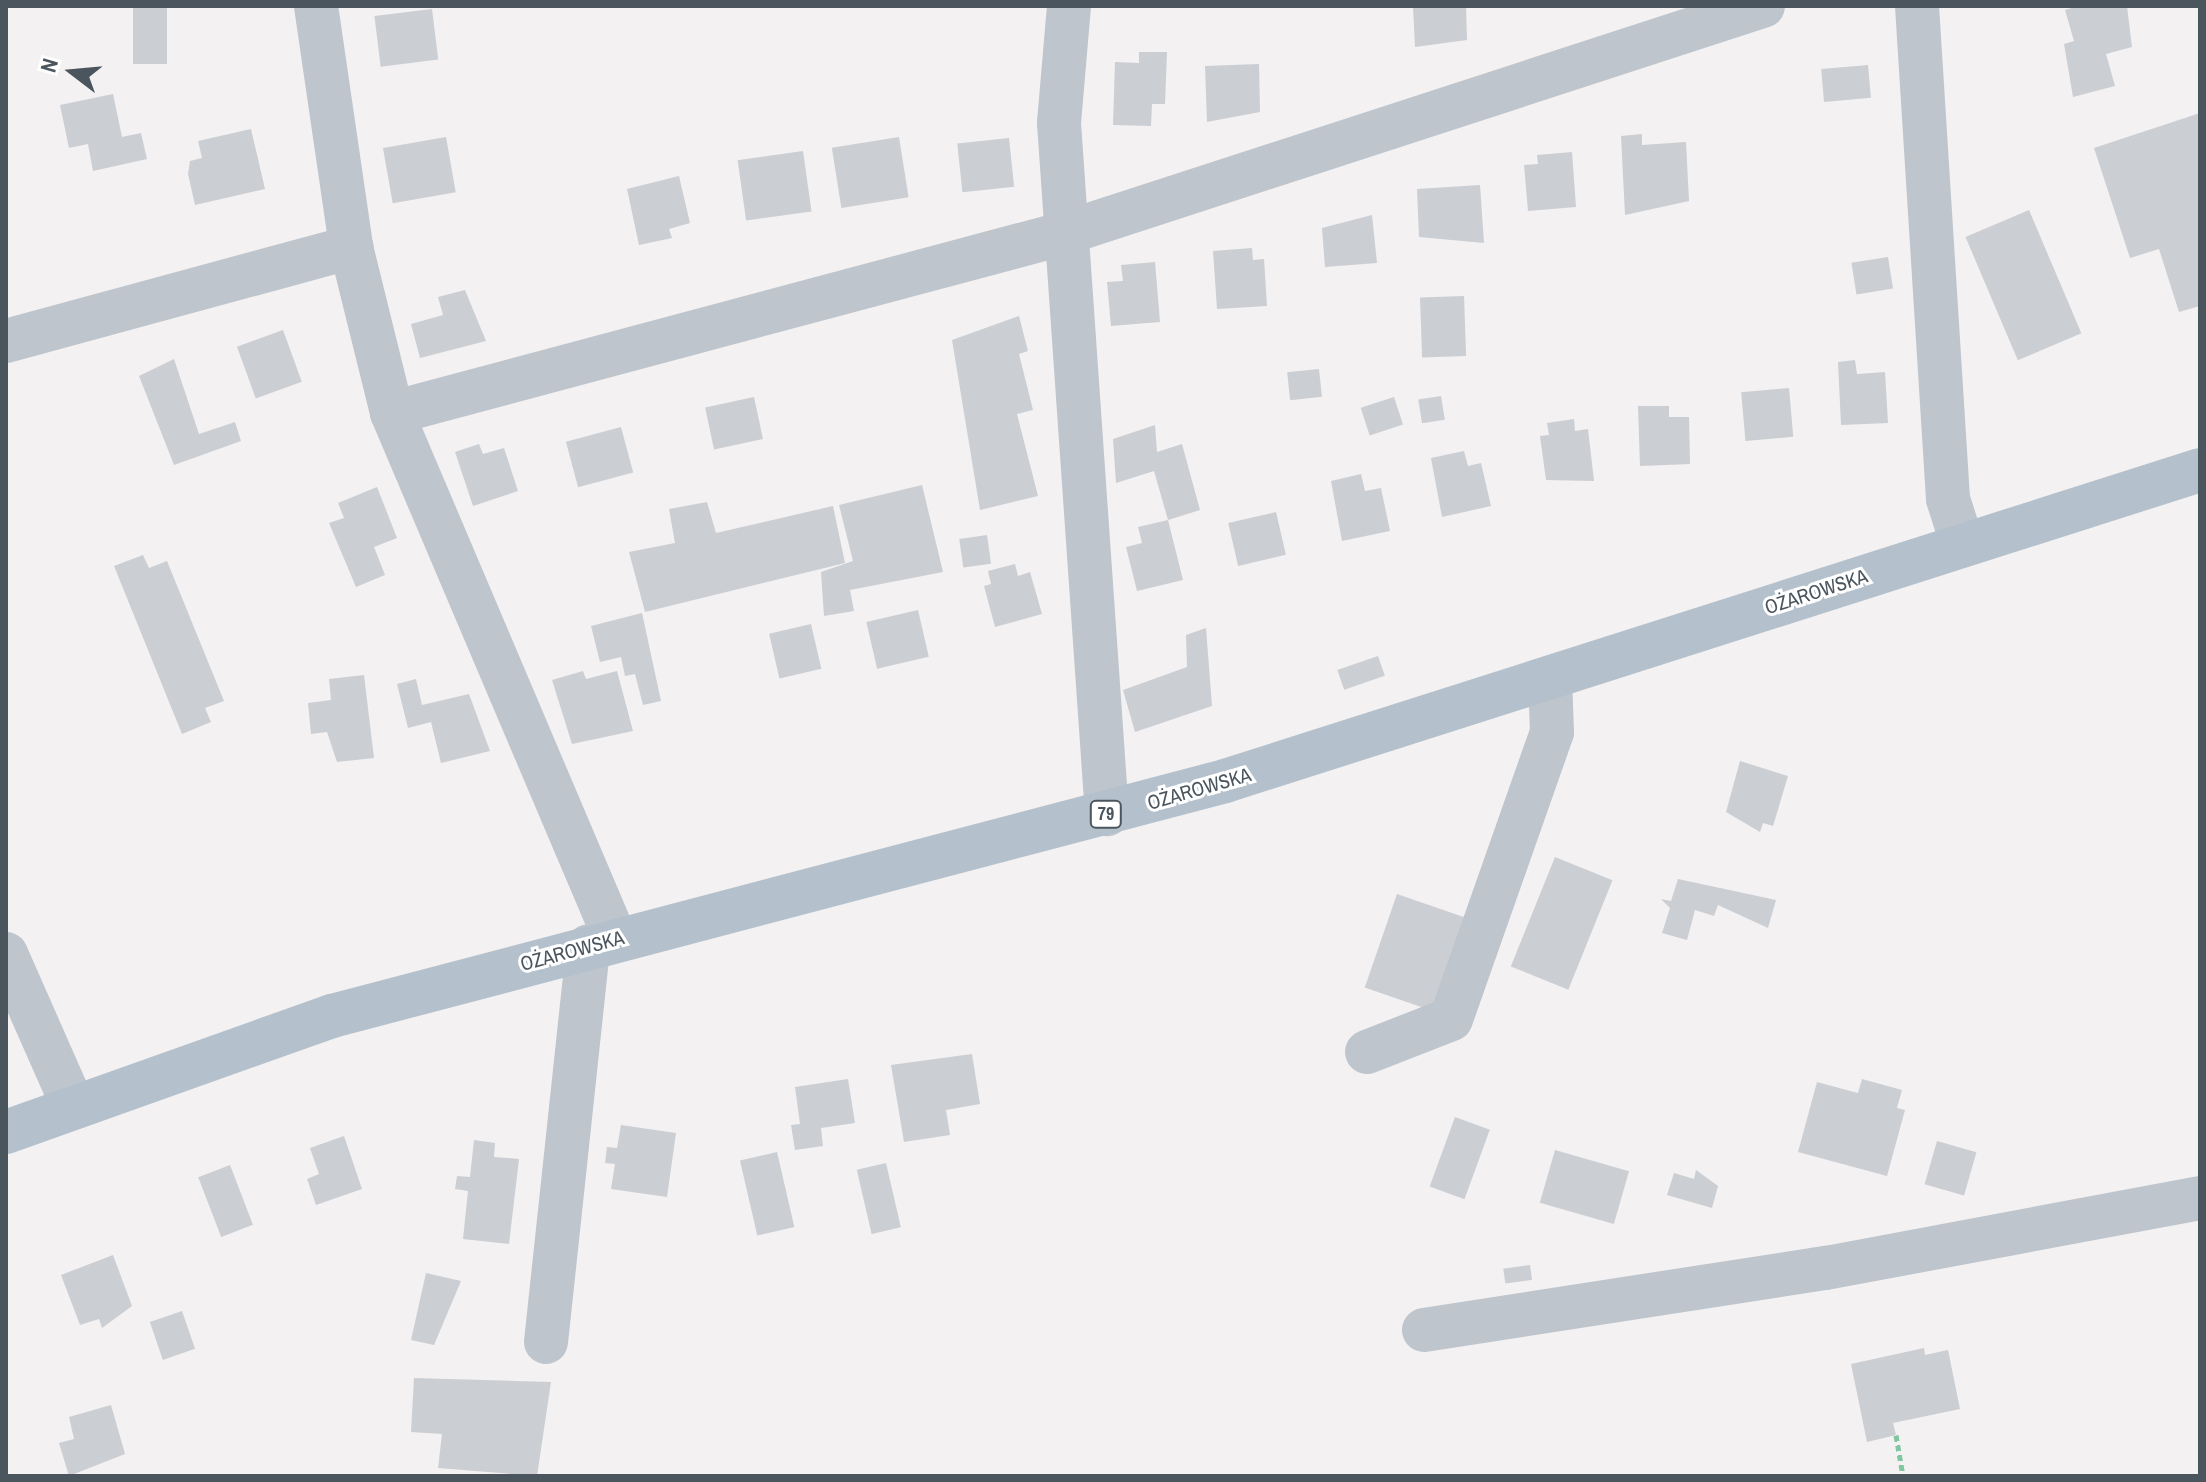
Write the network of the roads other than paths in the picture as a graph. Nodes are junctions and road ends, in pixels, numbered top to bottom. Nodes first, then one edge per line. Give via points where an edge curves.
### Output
1 (316, 6) edge
2 (1069, 6) edge
3 (1763, 6) edge
4 (1917, 6) edge
5 (1065, 233) junction
6 (351, 247) junction
7 (6, 341) edge
8 (392, 413) junction
9 (2200, 470) edge
10 (1962, 543) junction
11 (1550, 678) junction
12 (1107, 814) junction
13 (601, 942) junction
14 (6, 954) edge
15 (1367, 1052) dead end
16 (73, 1106) junction
17 (6, 1132) edge
18 (2200, 1198) edge
19 (1424, 1330) dead end
20 (546, 1342) dead end

1 - 6 street
2 - 5 street via 1059,123
3 - 5 street
4 - 10 street via 1948,499
5 - 8 street
5 - 12 street
6 - 7 street
6 - 8 street
8 - 13 street
9 - 10 main road, OŻAROWSKA / 79
10 - 11 main road, OŻAROWSKA / 79
11 - 12 main road, OŻAROWSKA / 79
11 - 15 street via 1552,732 1451,1019
12 - 13 main road, OŻAROWSKA / 79
13 - 16 main road, OŻAROWSKA / 79 via 332,1016
13 - 20 street
14 - 16 street
16 - 17 main road, OŻAROWSKA / 79
18 - 19 street via 1826,1268

